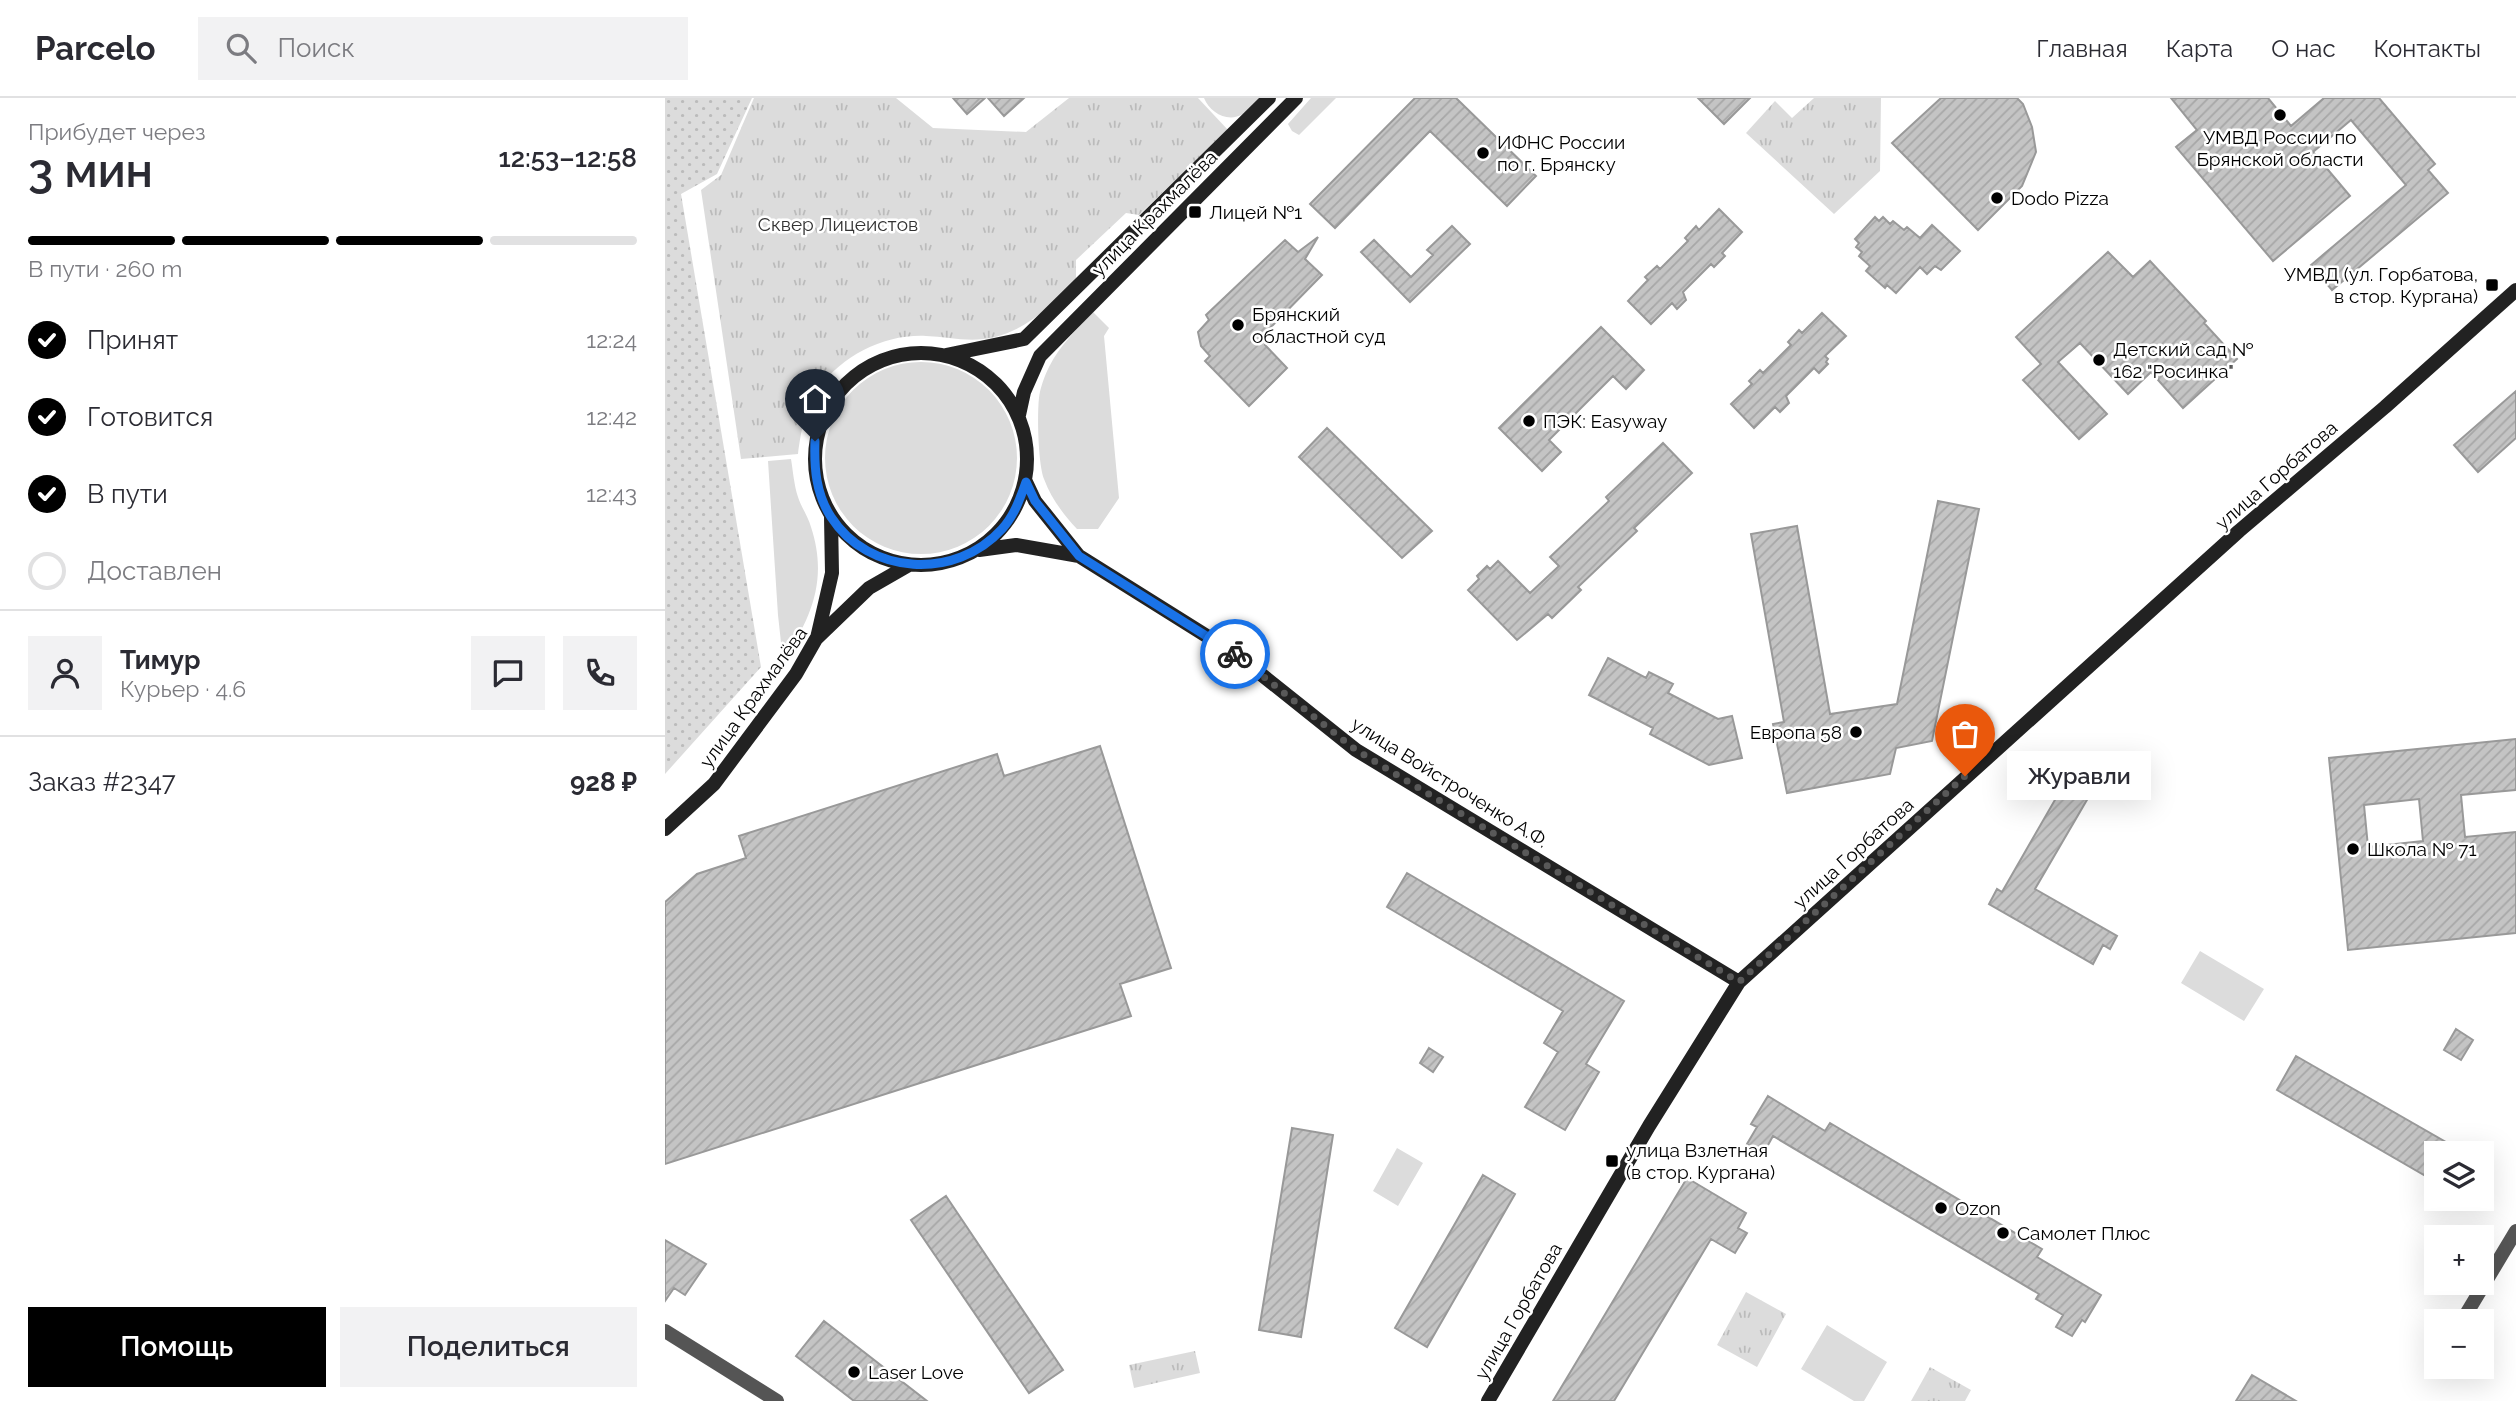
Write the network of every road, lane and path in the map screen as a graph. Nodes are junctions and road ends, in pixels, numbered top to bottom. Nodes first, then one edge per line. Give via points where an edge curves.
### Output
1 (1269, 98) edge
2 (1296, 98) edge
3 (2516, 290) edge
4 (945, 355) junction
5 (1019, 415) junction
6 (1026, 482) junction
7 (831, 517) junction
8 (978, 550) junction
9 (1079, 556) junction
10 (909, 565) junction
11 (816, 639) junction
12 (665, 829) edge
13 (1739, 982) junction
14 (2516, 1231) edge
15 (2469, 1309) edge
16 (665, 1331) edge
17 (777, 1401) edge
18 (1488, 1401) edge

1 - 4 main road, улица Крахмалёва via 1024,339
2 - 5 main road, улица Крахмалёва via 1040,356
3 - 13 main road, улица Горбатова via 2220,548
4 - 5 main road, улица Крахмалёва via 976,367 995,382
4 - 7 main road, улица Крахмалёва via 896,355 852,377 835,396 815,441 814,465 818,490
5 - 6 main road, улица Крахмалёва via 1028,448
6 - 8 main road, улица Крахмалёва via 1017,508
6 - 9 main road via 1035,501
7 - 10 main road, улица Крахмалёва via 864,550
7 - 11 main road via 832,573
8 - 9 main road via 1016,545
8 - 10 main road, улица Крахмалёва via 945,564
9 - 13 main road, улица Войстроченко А.Ф. via 1237,655 1356,750
10 - 11 main road, улица Крахмалёва via 869,589
11 - 12 main road, улица Крахмалёва via 796,674 714,784
13 - 18 main road, улица Горбатова via 1655,1115
14 - 15 street
16 - 17 street

